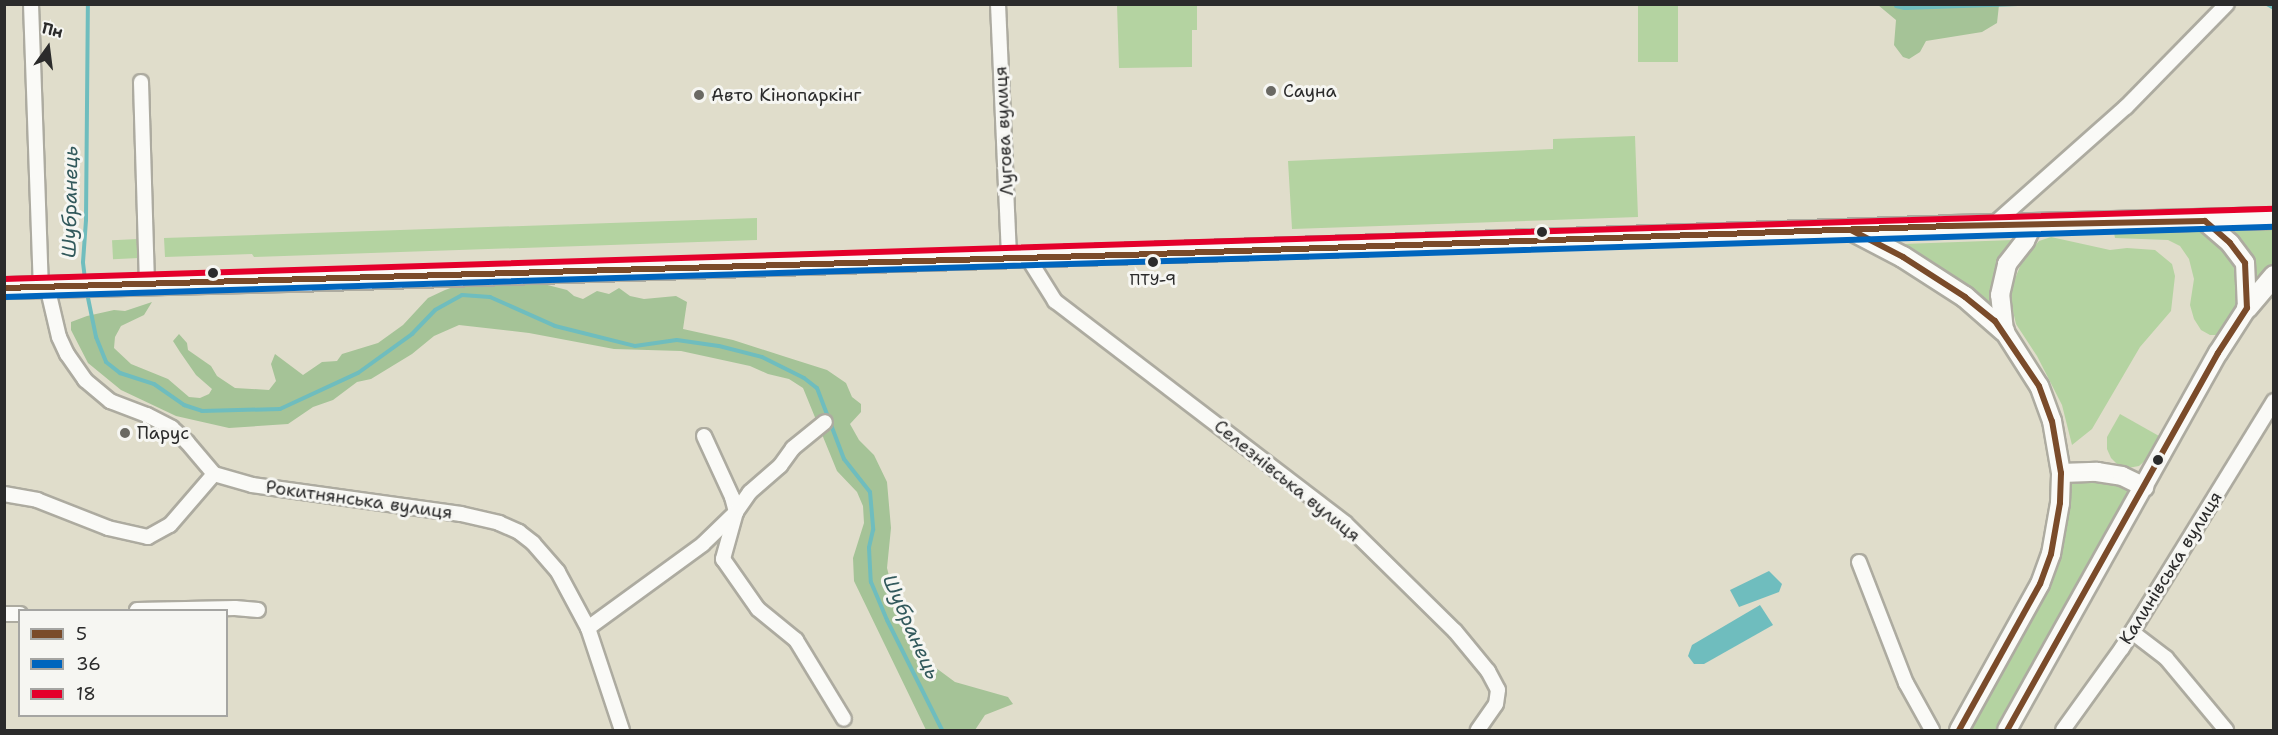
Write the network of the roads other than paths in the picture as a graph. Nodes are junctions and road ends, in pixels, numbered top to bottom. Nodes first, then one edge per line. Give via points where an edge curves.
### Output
1 (31, 4) edge
2 (998, 4) edge
3 (2227, 4) edge
4 (141, 82) dead end
5 (2274, 218) edge
6 (2205, 221) junction
7 (2033, 224) junction
8 (1994, 225) junction
9 (1851, 229) junction
10 (1018, 258) junction
11 (2274, 276) edge
12 (141, 284) junction
13 (48, 286) junction
14 (4, 288) edge
15 (2247, 308) junction
16 (2004, 330) junction
17 (2274, 400) edge
18 (825, 422) dead end
19 (704, 436) dead end
20 (2061, 473) junction
21 (214, 474) junction
22 (2145, 487) junction
23 (4, 494) edge
24 (736, 512) junction
25 (1859, 562) dead end
26 (186, 609) edge
27 (258, 610) dead end
28 (588, 628) junction
29 (2132, 632) junction
30 (844, 719) dead end
31 (1481, 729) edge
32 (622, 730) edge
33 (1932, 730) edge
34 (1959, 730) edge
35 (2007, 730) edge
36 (2063, 730) edge
37 (2226, 730) edge

1 - 13 street
2 - 10 street, Лугова вулиця
3 - 8 street via 2126,107
4 - 12 street
5 - 6 highway
6 - 7 highway
6 - 15 main road via 2230,243 2244,263
7 - 8 highway
7 - 16 main road via 2001,280
8 - 9 highway
9 - 10 highway
9 - 16 highway via 1965,297
10 - 12 highway
10 - 31 street, Селезнівська вулиця via 1055,301 1345,523 1455,631 1488,671 1498,690 1496,704
11 - 15 highway
12 - 13 highway
13 - 14 highway
13 - 21 street via 59,337 85,380 110,401 172,428
15 - 22 main road
16 - 20 main road via 2039,386 2052,421
17 - 29 street, Калинівська вулиця
18 - 24 street via 793,448
19 - 24 street
20 - 22 main road via 2122,476
20 - 34 main road via 2051,554 2040,584
21 - 23 street via 170,525 152,536 108,528 37,500
21 - 28 street, Рокитнянська вулиця via 252,485 461,514 499,523 533,543 558,572
22 - 35 main road
24 - 28 street via 703,544
24 - 30 street via 723,559 758,609 796,640
25 - 33 street via 1906,683
26 - 27 street
28 - 32 street, Рокитнянська вулиця
29 - 36 street, Калинівська вулиця
29 - 37 street via 2166,658

